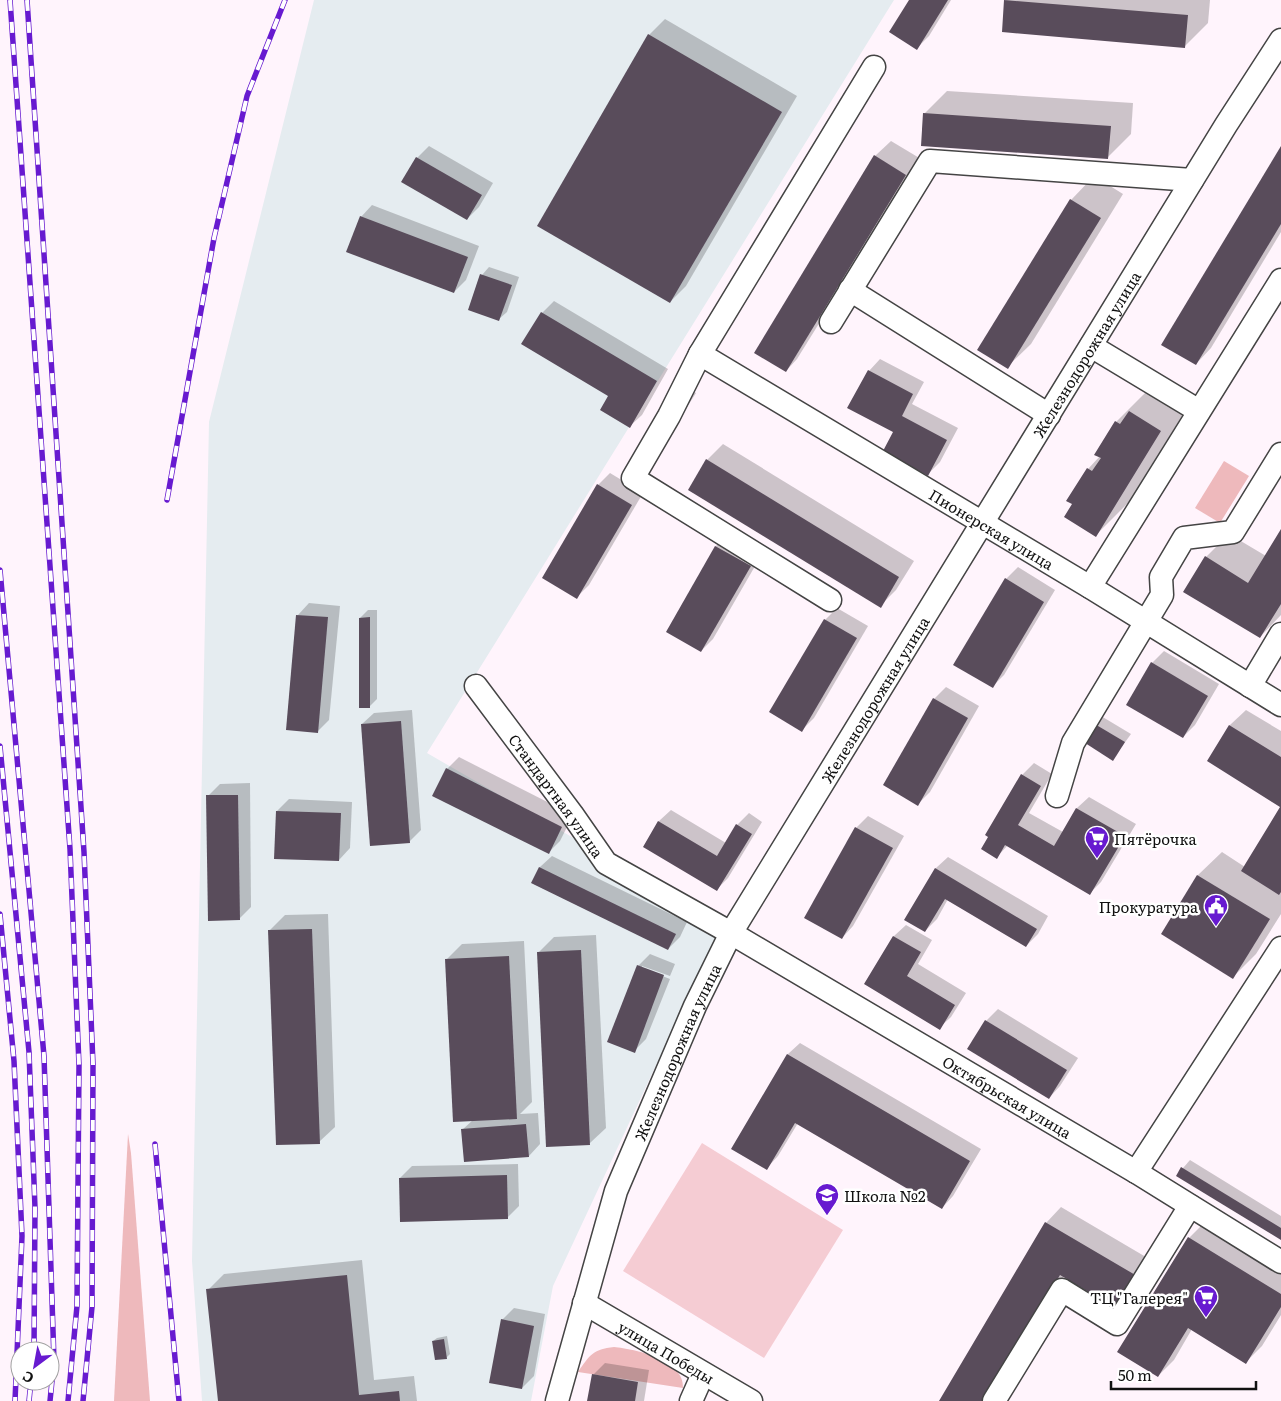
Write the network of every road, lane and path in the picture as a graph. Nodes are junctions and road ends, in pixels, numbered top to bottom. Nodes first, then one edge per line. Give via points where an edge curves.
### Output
1 (1281, 40) edge
2 (874, 67) dead end
3 (1192, 180) junction
4 (1281, 280) edge
5 (850, 290) junction
6 (830, 322) dead end
7 (1091, 346) junction
8 (700, 354) junction
9 (1199, 411) junction
10 (1049, 415) junction
11 (1281, 454) edge
12 (982, 523) junction
13 (1090, 588) junction
14 (830, 600) dead end
15 (1145, 621) junction
16 (1281, 634) edge
17 (476, 686) dead end
18 (1250, 686) junction
19 (1281, 705) edge
20 (1057, 796) dead end
21 (731, 934) junction
22 (1281, 948) edge
23 (1136, 1172) junction
24 (1190, 1206) junction
25 (1281, 1262) edge
26 (584, 1303) junction
27 (703, 1374) junction
28 (557, 1401) edge
29 (691, 1401) edge
30 (751, 1401) edge
31 (994, 1401) edge

1 - 3 street, Железнодорожная улица
2 - 8 street
3 - 5 street via 930,161
3 - 7 street, Железнодорожная улица
4 - 9 street
5 - 6 street
5 - 10 street
7 - 9 street
7 - 10 street, Железнодорожная улица
8 - 12 street, Пионерская улица
8 - 14 street via 633,478
9 - 13 street
10 - 12 street, Железнодорожная улица
11 - 15 street via 1233,532 1184,538 1161,577 1162,595
12 - 13 street, Пионерская улица
12 - 21 street, Железнодорожная улица
13 - 15 street, Пионерская улица
15 - 18 street, Пионерская улица
15 - 20 street via 1073,743
16 - 18 street
17 - 21 street, Стандартная улица via 606,863
18 - 19 street, Пионерская улица
21 - 23 street, Октябрьская улица
21 - 26 street, Железнодорожная улица via 695,1006 616,1190
22 - 23 street
23 - 24 street, Октябрьская улица
24 - 25 street, Октябрьская улица
24 - 31 street via 1117,1324 1062,1290
26 - 27 street, улица Победы
26 - 28 street, Железнодорожная улица
27 - 29 street
27 - 30 street, улица Победы

